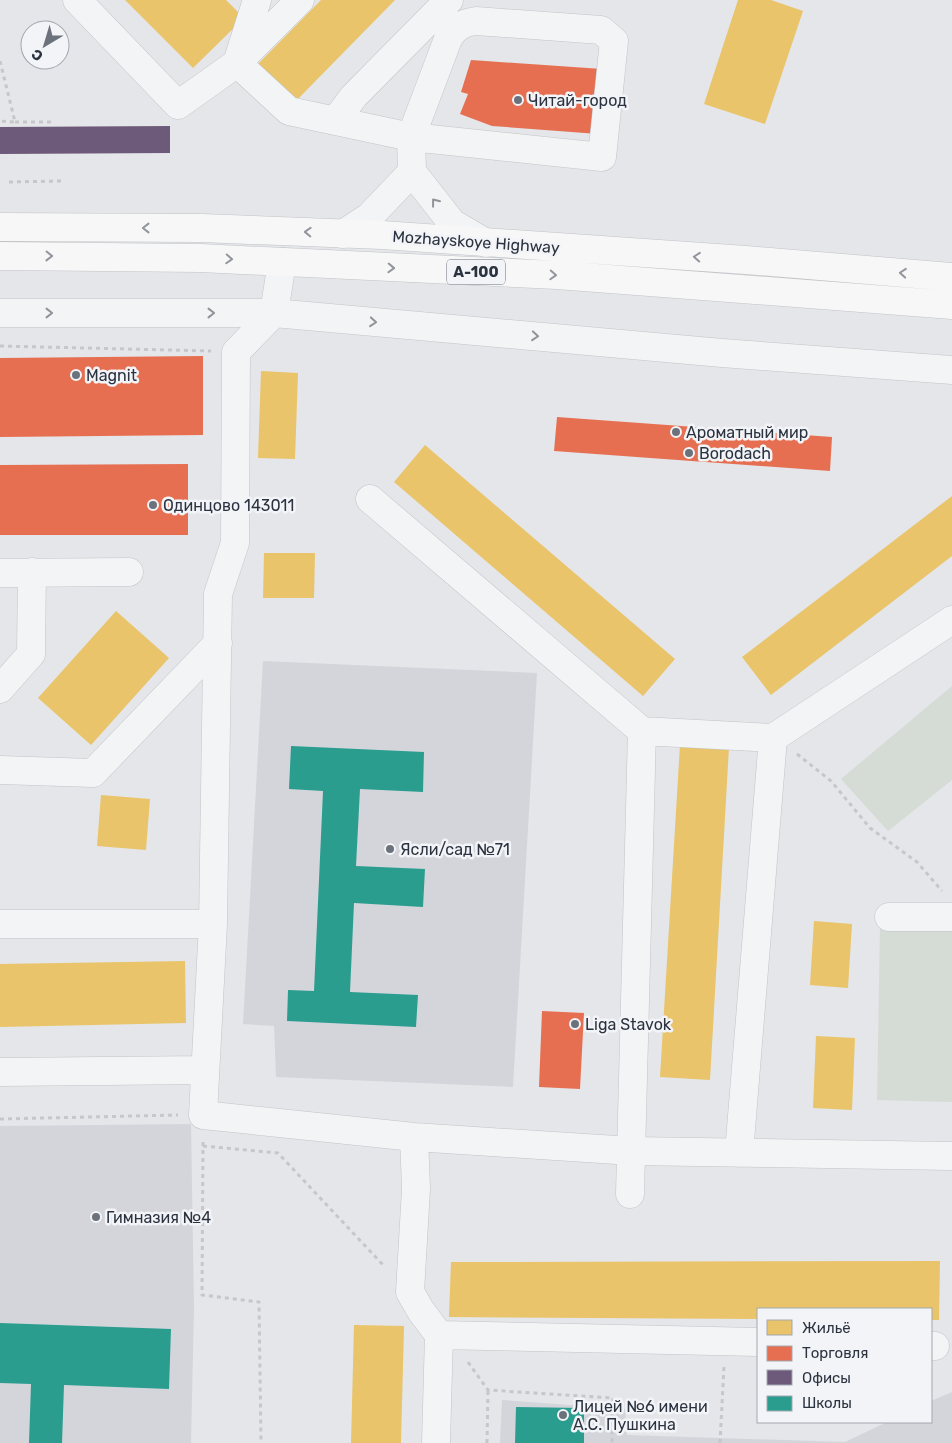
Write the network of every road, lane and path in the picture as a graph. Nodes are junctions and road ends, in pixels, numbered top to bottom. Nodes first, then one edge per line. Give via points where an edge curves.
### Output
1 (77, 0) edge
2 (257, 0) edge
3 (300, 0) edge
4 (448, 0) edge
5 (0, 61) edge
6 (237, 64) junction
7 (0, 121) edge
8 (335, 121) junction
9 (15, 122) junction
10 (53, 122) dead end
11 (411, 137) junction
12 (412, 172) junction
13 (62, 181) dead end
14 (10, 182) dead end
15 (0, 227) edge
16 (343, 234) junction
17 (486, 243) junction
18 (0, 256) edge
19 (282, 262) junction
20 (952, 277) edge
21 (952, 305) edge
22 (0, 313) edge
23 (274, 313) junction
24 (64, 338) dead end
25 (0, 346) edge
26 (65, 347) junction
27 (236, 352) junction
28 (952, 370) edge
29 (370, 499) dead end
30 (32, 572) junction
31 (129, 572) dead end
32 (0, 573) edge
33 (952, 620) edge
34 (218, 643) junction
35 (0, 689) edge
36 (642, 731) junction
37 (774, 737) junction
38 (0, 770) edge
39 (949, 907) edge
40 (890, 917) dead end
41 (0, 924) edge
42 (213, 924) junction
43 (205, 1070) junction
44 (0, 1072) edge
45 (202, 1115) junction
46 (0, 1119) edge
47 (414, 1136) junction
48 (203, 1146) junction
49 (632, 1151) junction
50 (739, 1153) junction
51 (952, 1156) edge
52 (630, 1194) dead end
53 (410, 1292) junction
54 (444, 1335) junction
55 (726, 1341) junction
56 (757, 1342) edge
57 (488, 1390) junction
58 (261, 1443) edge
59 (436, 1443) edge
60 (487, 1443) edge
61 (612, 1443) edge
62 (720, 1443) edge

1 - 6 street via 178,105
2 - 6 street
3 - 6 street
4 - 8 street via 354,96
5 - 9 path
6 - 8 street via 289,111
7 - 9 path
8 - 11 street
9 - 10 path
11 - 11 street via 602,158 614,41 601,30 476,21 464,23 454,29 448,39
11 - 12 street
12 - 16 street via 370,217
17 -> 12 street via 452,223
13 - 14 path
16 -> 15 main road, Mozhayskoye Highway / А-100 via 201,228
16 - 17 main road, Mozhayskoye Highway / А-100
20 -> 17 main road, Mozhayskoye Highway / А-100
18 -> 19 main road, Mozhayskoye Highway / А-100
19 -> 21 main road, Mozhayskoye Highway / А-100 via 557,275
19 - 23 street
22 -> 23 street
23 - 27 street
23 -> 28 street
24 - 26 path
25 - 26 path
26 - 27 path
27 - 34 street via 235,543 218,594
29 - 36 street
30 - 31 street
30 - 32 street
30 - 35 street via 31,654
33 - 37 street
34 - 38 street via 93,773
34 - 42 street
36 - 37 street
36 - 49 street
37 - 39 path via 831,781 870,828 917,862
37 - 50 street
39 - 40 street
41 - 42 street
42 - 43 street
43 - 44 street
43 - 45 street
45 - 46 path
45 - 47 street
45 - 48 path
47 - 49 street
47 - 53 street via 416,1189
48 - 53 path via 278,1153
48 - 58 path via 202,1295 259,1302
49 - 50 street
49 - 52 street
50 - 51 street
53 - 54 street via 421,1311
54 - 55 street
54 - 57 path
54 - 59 street
55 - 56 street
55 - 62 path
57 - 60 path
57 - 61 path via 613,1398

